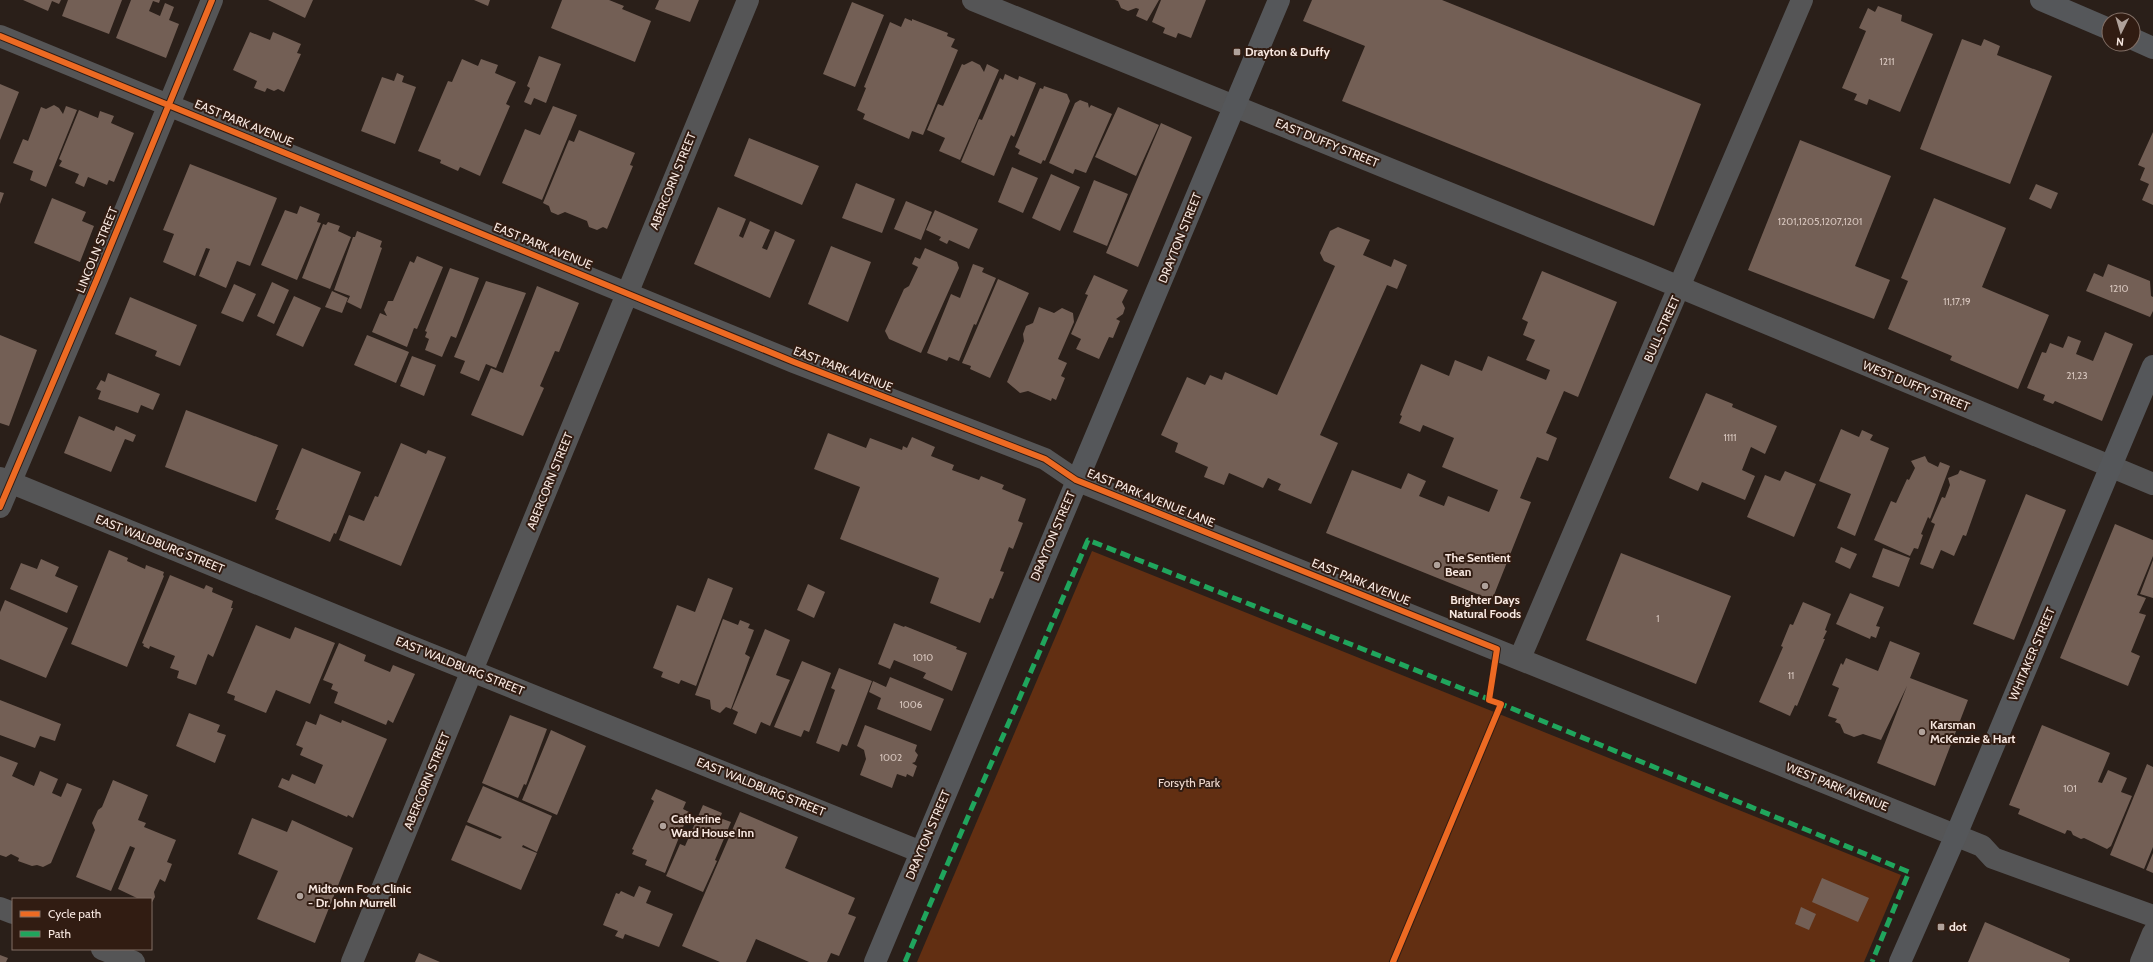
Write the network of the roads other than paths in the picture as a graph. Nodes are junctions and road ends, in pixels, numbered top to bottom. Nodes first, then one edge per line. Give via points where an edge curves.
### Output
1 (212, 0) edge
2 (748, 0) edge
3 (973, 0) edge
4 (1279, 0) edge
5 (1802, 0) edge
6 (2041, 0) edge
7 (2101, 26) edge
8 (0, 36) edge
9 (2141, 43) edge
10 (2153, 48) edge
11 (168, 104) junction
12 (1234, 106) junction
13 (1680, 289) junction
14 (628, 292) junction
15 (2153, 366) edge
16 (2111, 466) junction
17 (5, 480) edge
18 (1076, 480) junction
19 (2153, 484) edge
20 (0, 506) edge
21 (1217, 536) joint
22 (1520, 658) junction
23 (472, 671) junction
24 (1956, 835) junction
25 (921, 852) junction
26 (0, 908) edge
27 (12, 913) edge
28 (2153, 916) edge
29 (2153, 933) edge
30 (104, 950) edge
31 (134, 962) edge
32 (352, 962) edge
33 (875, 962) edge
34 (1900, 962) edge
35 (2141, 962) edge

1 - 11 street, LINCOLN STREET
2 - 14 street, ABERCORN STREET
3 - 12 street, EAST DUFFY STREET
4 - 12 main road, DRAYTON STREET
5 - 13 street, BULL STREET
6 - 7 main road
8 - 11 street, EAST PARK AVENUE
9 - 10 main road
11 - 14 street, EAST PARK AVENUE
11 - 17 street, LINCOLN STREET via 97,279
12 - 13 street, EAST DUFFY STREET
12 - 18 main road, DRAYTON STREET via 1160,287
13 - 16 street, WEST DUFFY STREET
13 - 22 street, BULL STREET via 1594,481
14 - 18 street, EAST PARK AVENUE via 794,362 1045,459
14 - 23 street, ABERCORN STREET
15 - 16 main road, WHITAKER STREET
16 - 19 street, WEST DUFFY STREET
16 - 24 main road, WHITAKER STREET
17 - 20 street, LINCOLN STREET
17 - 23 street, EAST WALDBURG STREET
18 - 21 street, EAST PARK AVENUE LANE
18 - 25 main road, DRAYTON STREET
21 - 22 street, EAST PARK AVENUE
22 - 24 street, WEST PARK AVENUE
23 - 25 street, EAST WALDBURG STREET
23 - 32 street, ABERCORN STREET
24 - 28 street, WEST PARK AVENUE via 1982,846 1993,858
24 - 34 main road, WHITAKER STREET
25 - 33 main road, DRAYTON STREET
26 - 27 street
29 - 35 street
30 - 31 street

